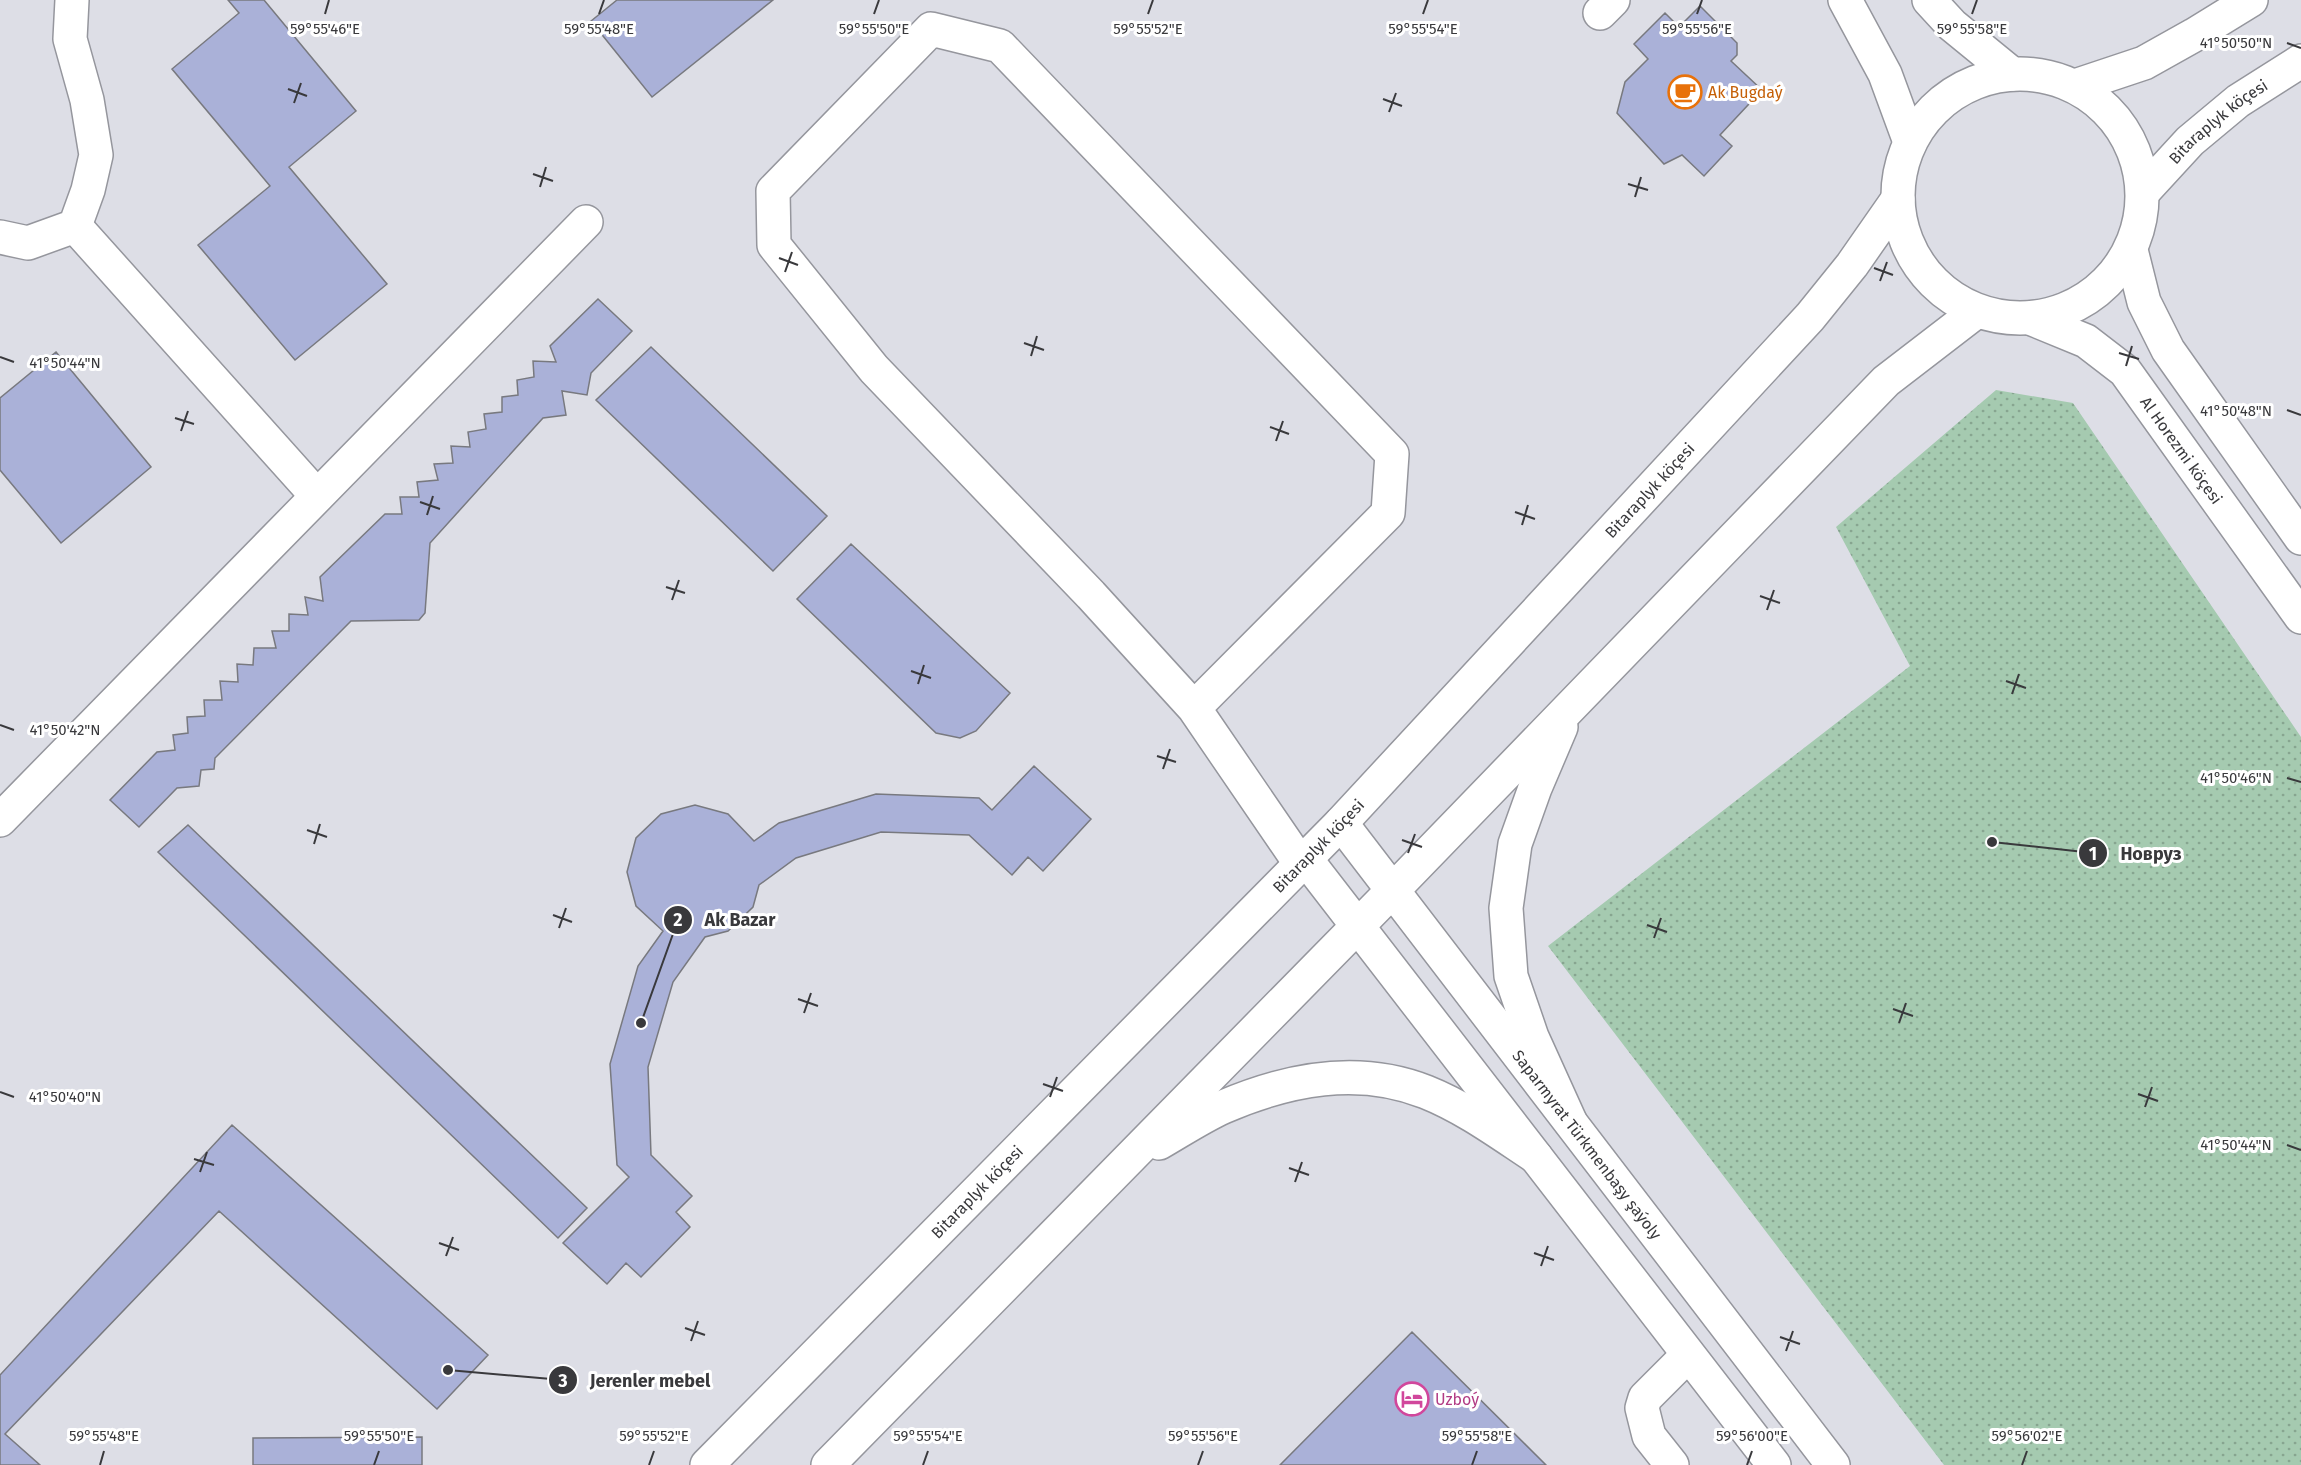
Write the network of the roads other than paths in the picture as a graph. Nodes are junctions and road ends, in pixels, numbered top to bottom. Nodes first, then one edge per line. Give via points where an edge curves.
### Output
1 (72, 0) edge
2 (1845, 0) edge
3 (1929, 0) edge
4 (2251, 0) edge
5 (2301, 61) edge
6 (2012, 74) junction
7 (2074, 86) junction
8 (1910, 142) junction
9 (2144, 191) junction
10 (1898, 199) junction
11 (586, 222) dead end
12 (75, 226) junction
13 (0, 237) edge
14 (2131, 250) junction
15 (1977, 311) junction
16 (2030, 318) junction
17 (317, 496) junction
18 (2301, 538) edge
19 (2301, 617) edge
20 (1194, 708) junction
21 (1569, 708) junction
22 (0, 820) edge
23 (1341, 823) junction
24 (1303, 861) junction
25 (1394, 889) junction
26 (1358, 926) junction
27 (1570, 1121) junction
28 (1536, 1157) junction
29 (1126, 1161) junction
30 (1688, 1355) junction
31 (707, 1465) edge
32 (828, 1465) edge
33 (1672, 1465) edge
34 (1774, 1465) edge
35 (1833, 1465) edge

1 - 12 main road via 70,39 87,100 96,155
2 - 8 main road via 1885,74
3 - 6 main road via 1952,25
4 - 7 main road via 2144,63
5 - 9 main road, Bitaraplyk köçesi via 2238,101 2190,141
6 - 7 main road via 2044,76
6 - 8 main road via 1981,80 1952,94 1928,115
7 - 9 main road via 2102,104 2123,129 2138,158
8 - 10 main road via 1900,170
9 - 14 main road via 2141,221
10 - 15 main road via 1902,227 1929,278 1951,297
10 - 23 main road, Bitaraplyk köçesi via 1810,317
11 - 17 main road
12 - 13 main road via 28,243
12 - 17 main road
14 - 16 main road via 2107,284 2071,308
14 - 18 main road via 2144,302 2168,350
15 - 16 main road
15 - 21 main road via 1887,381
16 - 19 main road, Al Horezmi köçesi via 2086,341 2125,371
17 - 22 main road
20 - 20 main road via 1388,513 1392,454 1000,46 932,29 773,191 774,245 874,369
20 - 24 main road
21 - 25 main road
21 - 27 main road via 1515,844 1506,908 1511,976 1532,1036
23 - 24 main road, Bitaraplyk köçesi
23 - 25 main road, Saparmyrat Türkmenbaşy şaýoly
24 - 26 main road
24 - 31 main road, Bitaraplyk köçesi
25 - 26 main road
25 - 27 main road, Saparmyrat Türkmenbaşy şaýoly
26 - 28 main road
26 - 29 main road
27 - 35 main road, Saparmyrat Türkmenbaşy şaýoly
28 - 29 main road via 1472,1114 1425,1092 1376,1079 1327,1077 1277,1087 1221,1108
28 - 30 main road
29 - 32 main road
30 - 33 main road via 1645,1398 1642,1408 1649,1436
30 - 34 main road

